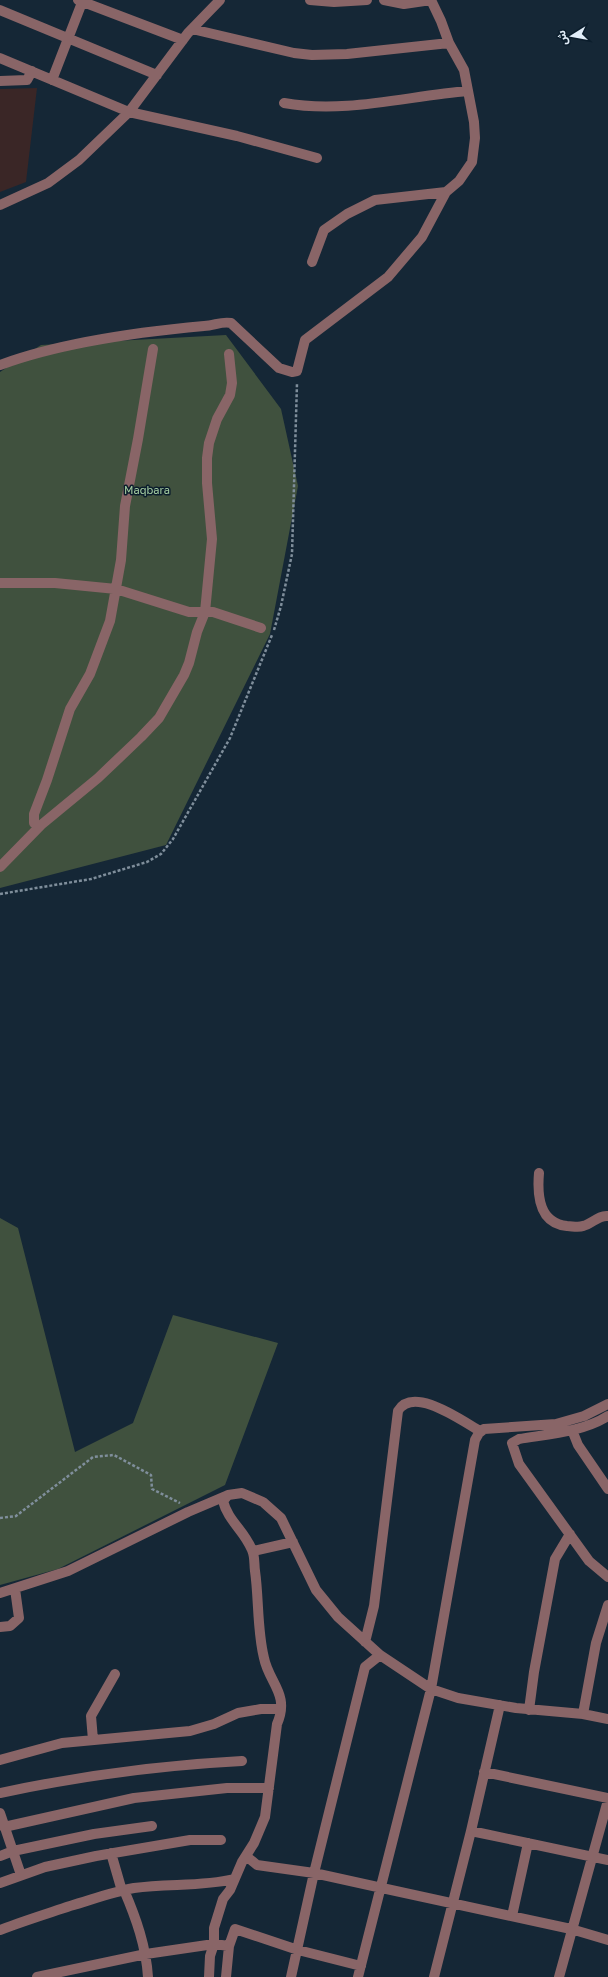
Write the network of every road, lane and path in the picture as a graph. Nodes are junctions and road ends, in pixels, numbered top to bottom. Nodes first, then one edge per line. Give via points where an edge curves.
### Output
1 (81, 0) edge
2 (220, 0) edge
3 (310, 0) edge
4 (367, 0) edge
5 (384, 0) edge
6 (431, 0) edge
7 (0, 10) edge
8 (192, 29) junction
9 (69, 38) junction
10 (183, 40) junction
11 (449, 43) junction
12 (0, 58) edge
13 (32, 71) junction
14 (158, 75) junction
15 (52, 80) junction
16 (0, 81) edge
17 (468, 91) junction
18 (284, 103) dead end
19 (129, 112) junction
20 (317, 158) dead end
21 (446, 192) junction
22 (0, 205) edge
23 (312, 262) dead end
24 (152, 349) dead end
25 (229, 354) dead end
26 (0, 365) edge
27 (297, 371) junction
28 (0, 583) edge
29 (116, 589) junction
30 (205, 612) junction
31 (261, 628) dead end
32 (39, 827) junction
33 (0, 867) edge
34 (0, 894) edge
35 (539, 1173) dead end
36 (608, 1216) edge
37 (608, 1404) edge
38 (608, 1416) edge
39 (572, 1430) junction
40 (480, 1431) junction
41 (608, 1489) edge
42 (228, 1495) junction
43 (193, 1510) junction
44 (0, 1518) edge
45 (570, 1534) junction
46 (293, 1542) junction
47 (253, 1551) junction
48 (608, 1577) edge
49 (15, 1589) junction
50 (0, 1593) edge
51 (608, 1605) edge
52 (0, 1627) edge
53 (365, 1642) junction
54 (380, 1654) junction
55 (115, 1674) dead end
56 (431, 1689) junction
57 (500, 1705) junction
58 (281, 1709) junction
59 (529, 1710) junction
60 (583, 1714) junction
61 (608, 1719) edge
62 (93, 1740) junction
63 (0, 1760) edge
64 (242, 1761) dead end
65 (484, 1772) junction
66 (269, 1788) junction
67 (0, 1793) edge
68 (608, 1799) edge
69 (0, 1813) edge
70 (152, 1826) dead end
71 (3, 1830) edge
72 (471, 1831) junction
73 (221, 1840) dead end
74 (528, 1843) junction
75 (13, 1851) junction
76 (112, 1854) junction
77 (0, 1856) edge
78 (246, 1856) junction
79 (592, 1856) junction
80 (608, 1860) edge
81 (314, 1874) junction
82 (21, 1875) junction
83 (234, 1879) junction
84 (0, 1883) edge
85 (382, 1888) junction
86 (123, 1890) junction
87 (452, 1904) junction
88 (512, 1916) junction
89 (0, 1930) edge
90 (571, 1930) junction
91 (608, 1940) edge
92 (214, 1944) junction
93 (229, 1946) junction
94 (298, 1950) junction
95 (146, 1954) junction
96 (361, 1966) junction
97 (37, 1977) edge
98 (148, 1977) edge
99 (209, 1977) edge
100 (226, 1977) edge
101 (291, 1977) edge
102 (358, 1977) edge
103 (434, 1977) edge
104 (559, 1977) edge

1 - 9 street
1 - 10 street
2 - 8 street
3 - 4 street
5 - 6 street via 404,4
6 - 11 street
7 - 9 street
8 - 10 street
8 - 11 street via 312,55 347,54
9 - 14 street
9 - 15 street
10 - 14 street
11 - 17 street via 464,70
12 - 13 street
13 - 15 street
13 - 16 street via 27,80
14 - 19 street
15 - 19 street
17 - 18 street via 338,107
17 - 21 street via 474,122 474,152 467,171
19 - 20 street via 237,136
19 - 22 street via 63,173 31,192
21 - 23 street via 375,200 347,214 324,230
21 - 27 street via 422,237 388,277 305,340
24 - 29 street via 125,506
25 - 30 street via 232,383 230,395 217,419 207,458 212,539
26 - 27 street via 37,352 163,329 207,326 224,322 231,323 279,368
27 - 34 path via 292,554 273,632 230,738 212,772 173,839 161,854 147,862 91,878
28 - 29 street via 55,583
29 - 30 street via 189,612
29 - 32 street via 110,621 96,660 70,709 34,814 34,823
30 - 31 street via 213,612
30 - 32 street via 196,632 184,675 159,718 98,778
32 - 33 street
35 - 36 street via 538,1190 541,1204 552,1223 582,1227 600,1217
37 - 40 street via 584,1416 556,1424 490,1428
38 - 39 street
39 - 41 street via 578,1445
39 - 45 street via 519,1439 512,1443 519,1464
40 - 53 street via 425,1402 406,1402 398,1411 374,1606
40 - 56 street via 475,1440 470,1464
42 - 43 street
42 - 46 street via 242,1493 263,1502 281,1518
42 - 47 street via 223,1501 226,1513 240,1528
43 - 44 path via 152,1489 151,1475 114,1455 93,1457 16,1516
43 - 49 street via 68,1571
45 - 48 street via 590,1561
45 - 59 street via 555,1559
46 - 47 street
46 - 53 street via 316,1590 338,1617
47 - 58 street via 264,1657 281,1698
49 - 50 street
49 - 52 street via 19,1618 10,1626
51 - 60 street via 596,1643
53 - 54 street
54 - 56 street
54 - 81 street via 365,1667
55 - 62 street via 92,1716
56 - 57 street via 458,1698
56 - 85 street
57 - 59 street
57 - 65 street
58 - 62 street via 238,1713 190,1731
58 - 66 street
59 - 60 street
60 - 61 street
62 - 63 street via 52,1745
64 - 67 street via 159,1767 88,1776
65 - 68 street
65 - 72 street
66 - 71 street via 214,1789 134,1798
66 - 78 street via 265,1817
68 - 79 street
69 - 71 street
70 - 75 street via 94,1834
71 - 75 street
72 - 74 street
72 - 87 street
73 - 76 street via 190,1840
74 - 79 street
74 - 88 street
75 - 77 street
75 - 82 street
76 - 82 street via 63,1863
76 - 86 street
78 - 81 street via 257,1865
78 - 83 street
79 - 80 street
79 - 90 street
81 - 85 street
81 - 94 street
82 - 84 street
83 - 86 street via 208,1884 159,1885
83 - 92 street via 218,1912
85 - 87 street
85 - 96 street
86 - 89 street via 38,1915
86 - 95 street
87 - 88 street
87 - 103 street
88 - 90 street
90 - 91 street
90 - 104 street
92 - 93 street
92 - 95 street
92 - 99 street via 210,1956
93 - 94 street via 235,1929
93 - 100 street
94 - 96 street
94 - 101 street
95 - 97 street
95 - 98 street
96 - 102 street

